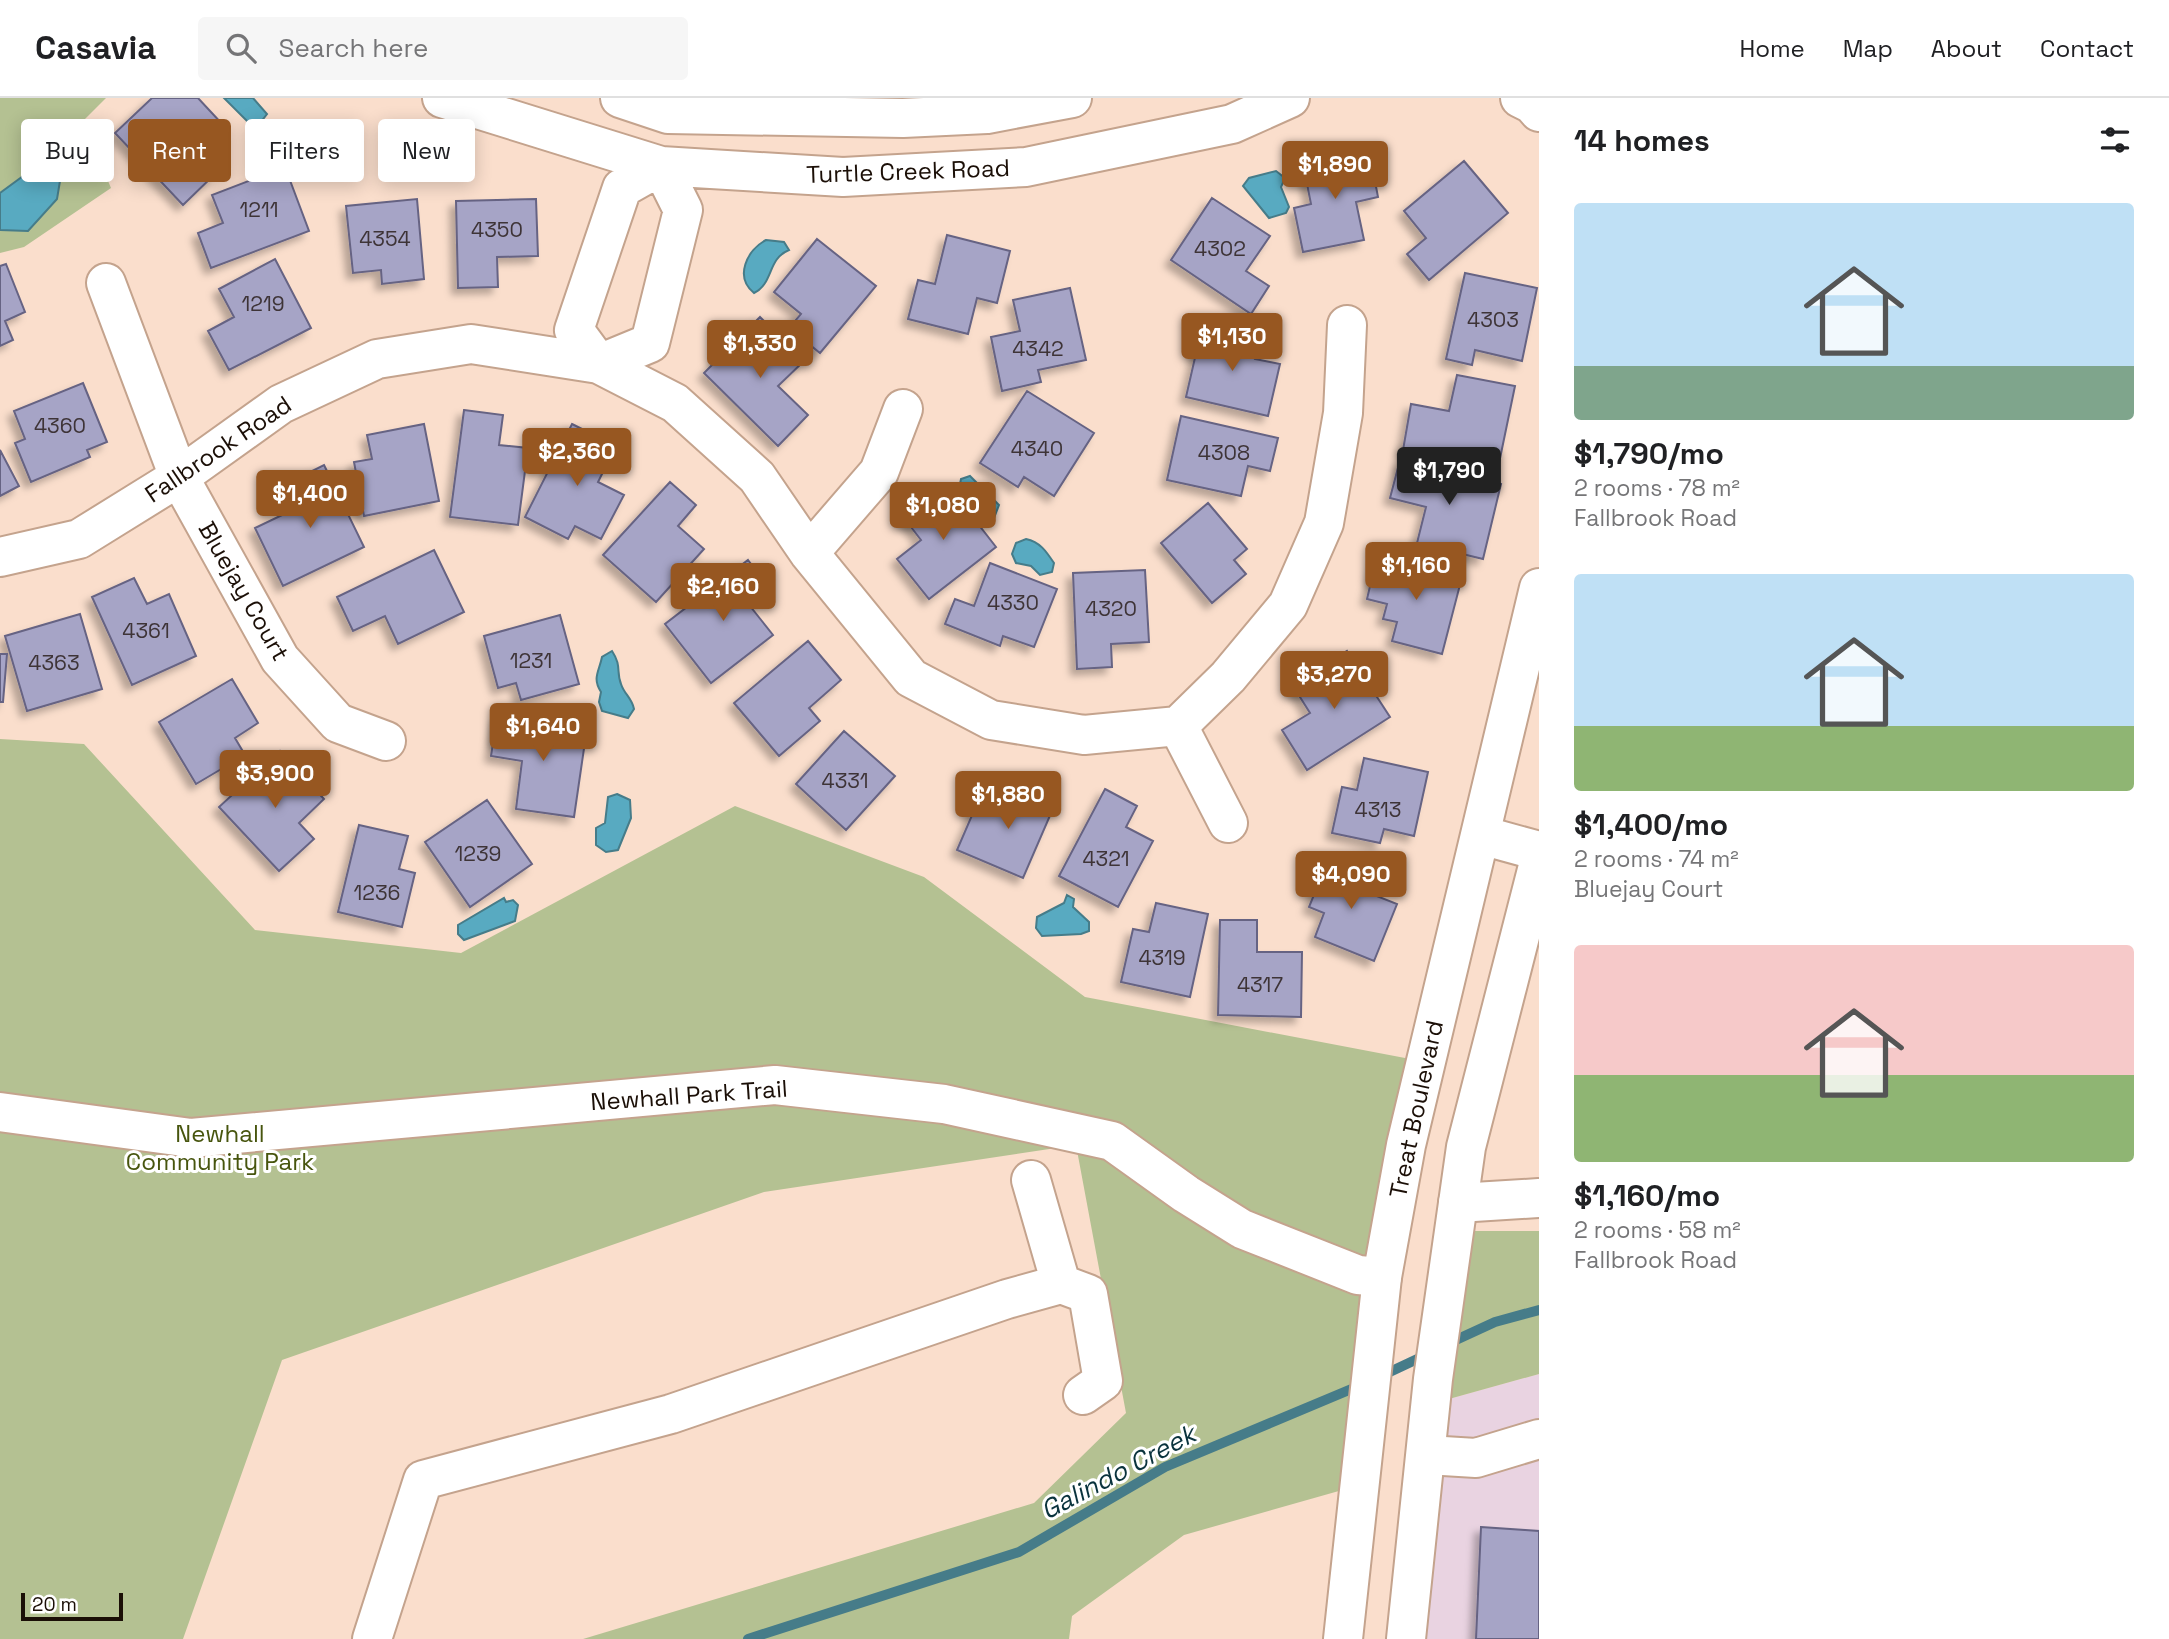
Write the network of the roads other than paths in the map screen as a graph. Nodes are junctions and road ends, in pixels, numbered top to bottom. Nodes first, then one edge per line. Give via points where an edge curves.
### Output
1 (442, 98) edge
2 (620, 98) edge
3 (1072, 98) edge
4 (1290, 98) edge
5 (1520, 98) edge
6 (671, 106) edge
7 (1539, 112) edge
8 (661, 166) junction
9 (106, 283) dead end
10 (1347, 325) dead end
11 (599, 365) junction
12 (903, 409) dead end
13 (179, 477) junction
14 (809, 553) junction
15 (0, 556) edge
16 (1539, 588) edge
17 (1178, 726) junction
18 (386, 741) dead end
19 (1228, 823) dead end
20 (1481, 835) junction
21 (1539, 851) edge
22 (1539, 862) edge
23 (0, 1112) edge
24 (1031, 1180) dead end
25 (1539, 1198) edge
26 (1458, 1203) junction
27 (1382, 1277) junction
28 (1061, 1283) junction
29 (1083, 1395) dead end
30 (1539, 1439) edge
31 (1427, 1455) junction
32 (372, 1639) edge
33 (1343, 1639) edge
34 (1406, 1639) edge

1 - 8 street, Turtle Creek Road
2 - 6 street
3 - 6 street via 987,114 903,118
4 - 8 street, Turtle Creek Road via 1232,124 1026,167 843,177
5 - 7 street
6 - 8 street
8 - 11 street via 622,188 574,330
8 - 11 street via 683,210 650,343
9 - 13 street, Bluejay Court
10 - 17 street via 1343,413 1324,523 1288,605 1228,677
11 - 13 street, Fallbrook Road via 471,344 377,359 281,404
11 - 14 street, Fallbrook Road via 676,403 757,477
12 - 14 street via 878,472
13 - 15 street, Fallbrook Road via 79,539
13 - 18 street, Bluejay Court via 280,659 338,723
14 - 17 street, Fallbrook Road via 911,678 991,720 1084,734
16 - 20 street, Treat Boulevard
17 - 19 street
20 - 21 street
20 - 27 street, Treat Boulevard via 1406,1145
22 - 26 street via 1466,1147
23 - 27 street, Newhall Park Trail via 191,1138 775,1085 944,1104 1112,1141 1242,1229 1358,1275
24 - 28 street
25 - 26 street
26 - 31 street
27 - 33 street, Treat Boulevard
28 - 29 street via 1088,1294 1103,1381
28 - 32 street via 671,1413 423,1480
30 - 31 street via 1476,1458
31 - 34 street

